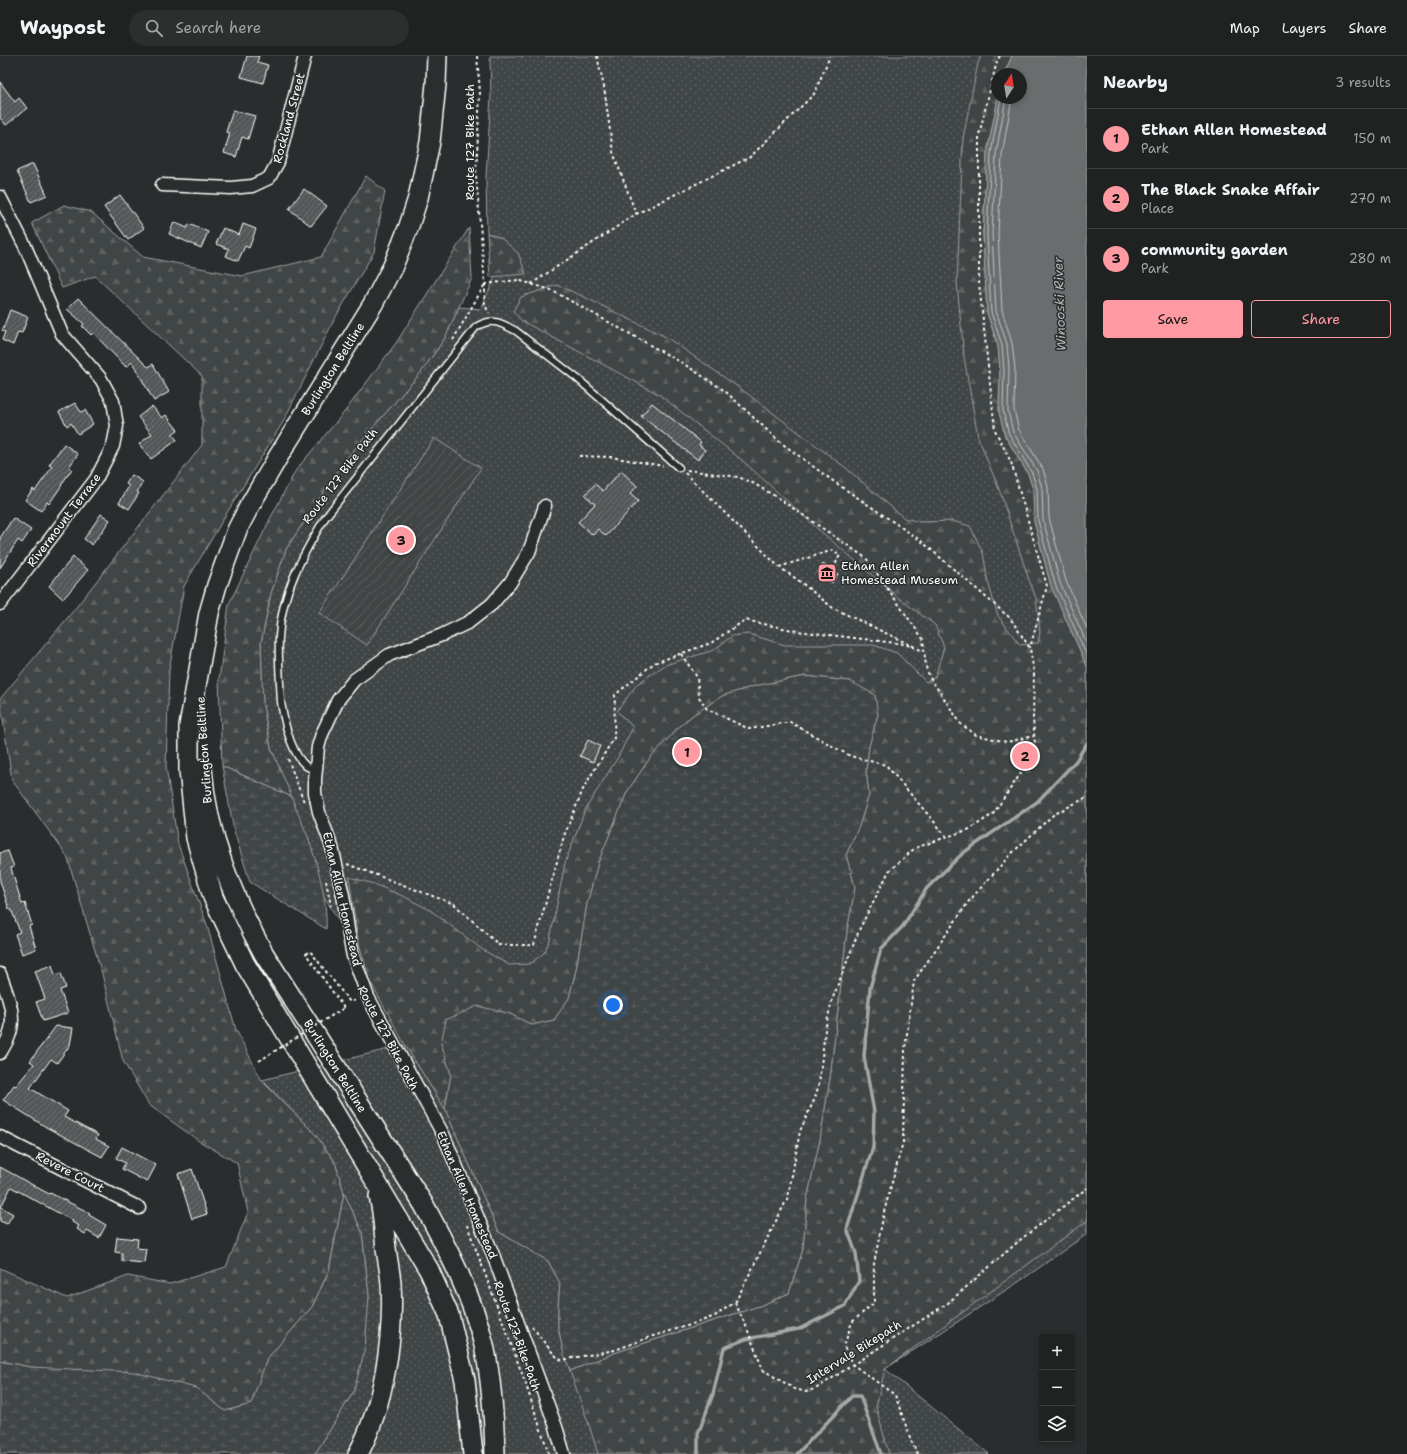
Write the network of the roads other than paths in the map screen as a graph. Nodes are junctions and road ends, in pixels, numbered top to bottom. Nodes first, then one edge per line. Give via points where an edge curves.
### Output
1 (305, 56) edge
2 (437, 56) edge
3 (162, 185) dead end
4 (0, 197) edge
5 (680, 468) road end
6 (546, 506) dead end
7 (0, 604) edge
8 (199, 671) junction
9 (315, 770) junction
10 (0, 974) edge
11 (0, 1053) edge
12 (0, 1137) edge
13 (376, 1183) junction
14 (139, 1208) dead end
15 (358, 1454) edge
16 (474, 1454) edge
17 (495, 1454) edge
18 (564, 1454) edge

1 - 3 street, Rockland Street via 278,162 269,178 252,186 231,188
2 - 8 main road, Burlington Beltline via 430,142 409,226 393,266 373,304 278,457 237,530 217,585
4 - 7 street, Rivermount Terrace via 25,246 62,334 101,380 113,401 117,426 113,446 96,479
5 - 9 lane via 578,378 516,332 492,321 483,322 476,327 325,518 290,586 279,637 281,702 295,752 307,767
6 - 9 street, Ethan Allen Homestead via 528,552 510,582 492,604 469,622 389,655 354,680 338,700 327,722 318,747
8 - 13 main road, Burlington Beltline via 189,726 189,770 196,838 213,897 245,964
8 - 17 main road, Burlington Beltline via 204,790 220,859 235,897 264,954 424,1205 453,1260 468,1295 484,1345 492,1396
9 - 18 street, Ethan Allen Homestead via 318,806 332,847 350,943 368,997 444,1136 492,1252
10 - 11 street via 13,1020 9,1037
12 - 14 street, Revere Court
13 - 15 main road via 384,1214 392,1311 390,1340 380,1395
13 - 16 main road, Burlington Beltline via 429,1270 449,1315 465,1380

